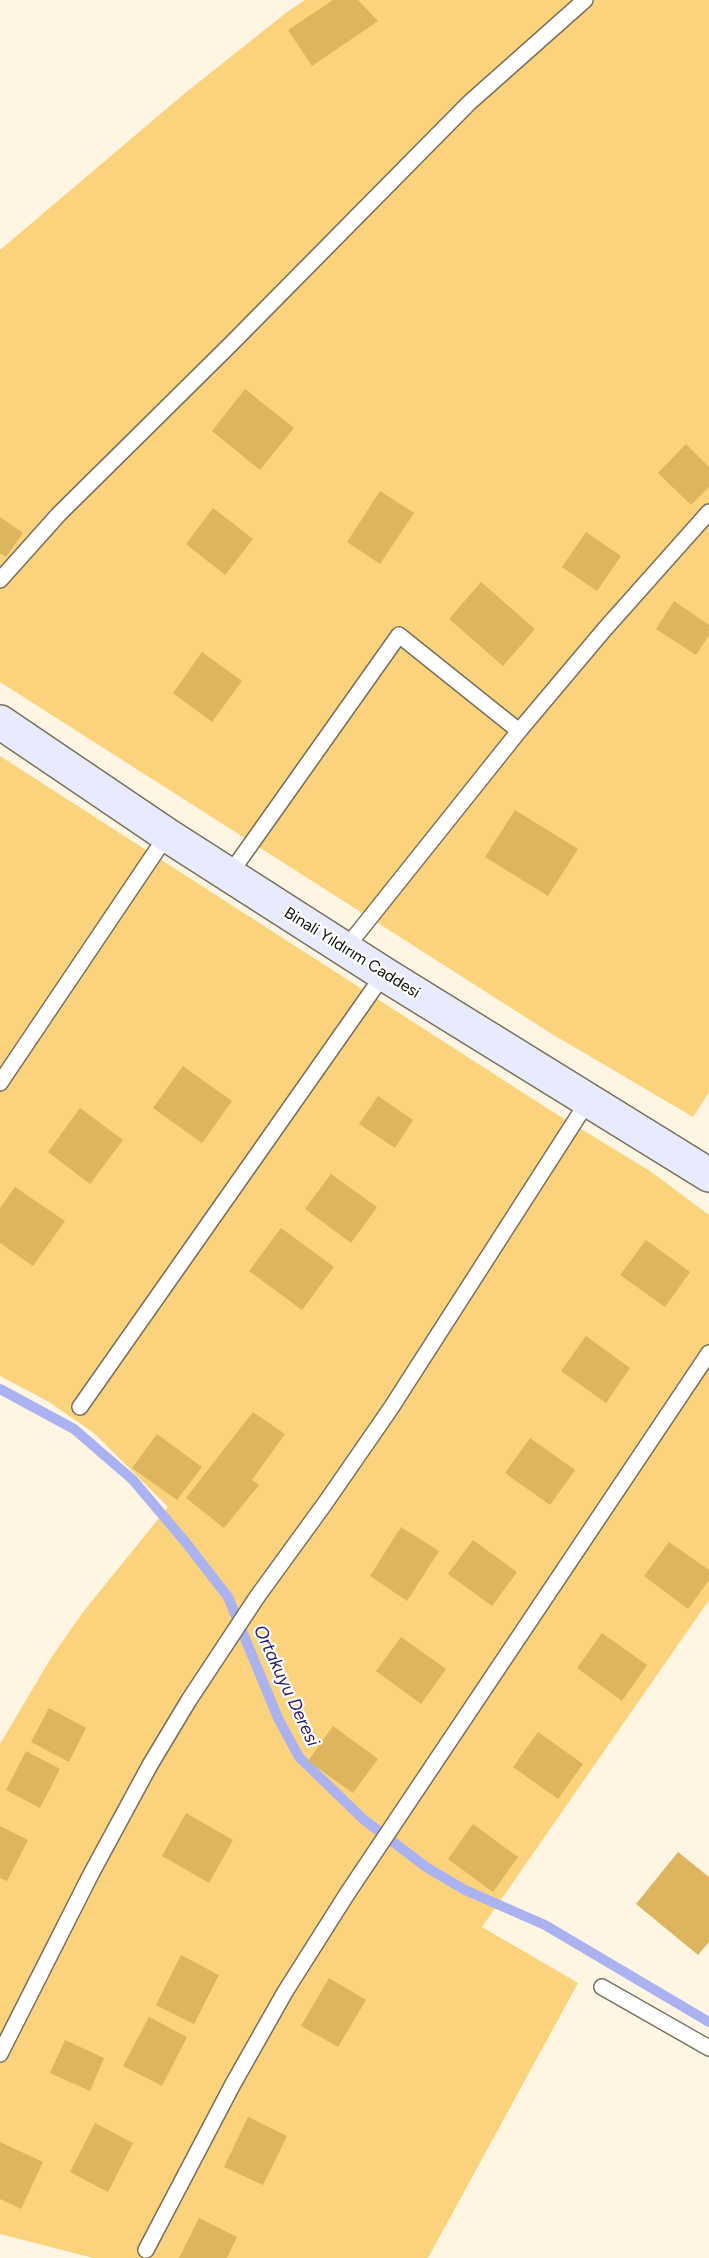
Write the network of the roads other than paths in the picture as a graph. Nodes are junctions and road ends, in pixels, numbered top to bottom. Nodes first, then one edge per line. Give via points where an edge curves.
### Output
1 (585, 0) edge
2 (709, 512) edge
3 (0, 580) edge
4 (0, 723) edge
5 (519, 731) junction
6 (167, 835) junction
7 (229, 875) junction
8 (345, 949) junction
9 (384, 974) junction
10 (0, 1083) edge
11 (588, 1101) junction
12 (709, 1175) edge
13 (709, 1353) edge
14 (80, 1407) dead end
15 (602, 1987) dead end
16 (709, 2048) edge
17 (0, 2054) edge
18 (146, 2250) dead end

1 - 3 lane via 469,103 59,514
2 - 5 lane
4 - 6 street, Binali Yıldırım Caddesi
5 - 7 lane via 399,635
5 - 8 lane
6 - 7 street, Binali Yıldırım Caddesi
6 - 10 lane
7 - 8 street, Binali Yıldırım Caddesi
8 - 9 street, Binali Yıldırım Caddesi
9 - 11 street, Binali Yıldırım Caddesi
9 - 14 lane
11 - 12 street, Binali Yıldırım Caddesi
11 - 17 lane via 398,1398 256,1597 189,1700 102,1854
13 - 18 lane via 285,1992
15 - 16 lane

